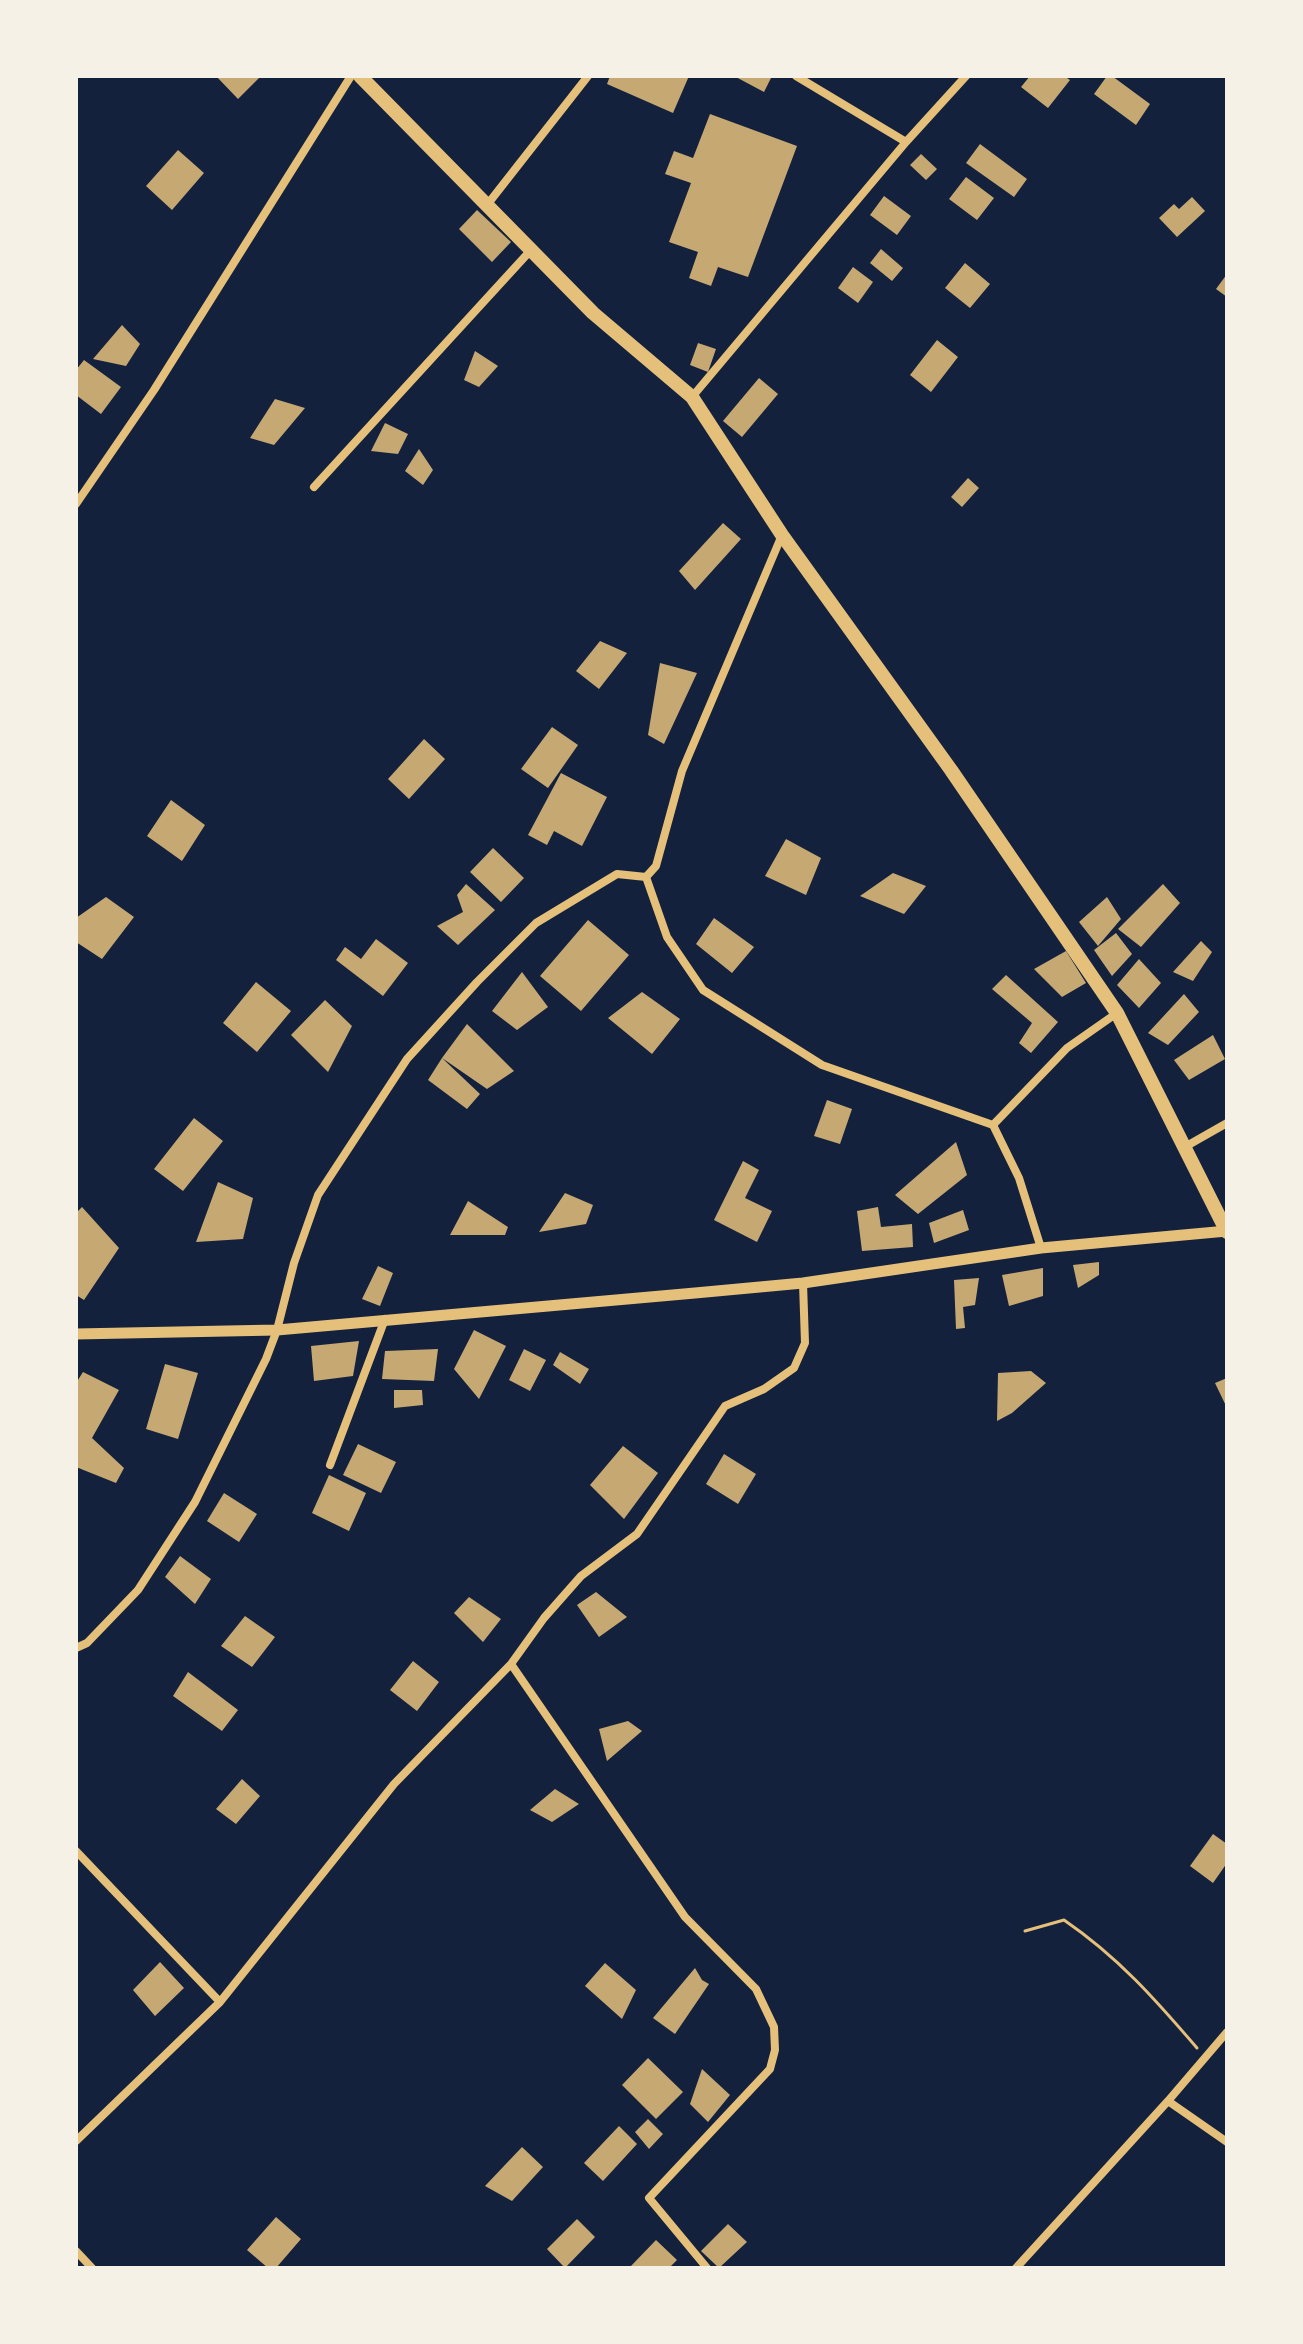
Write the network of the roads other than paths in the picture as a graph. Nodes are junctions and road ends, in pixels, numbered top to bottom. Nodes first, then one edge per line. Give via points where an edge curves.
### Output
1 (351, 76) edge
2 (360, 76) edge
3 (588, 76) edge
4 (796, 76) edge
5 (966, 76) edge
6 (906, 142) junction
7 (487, 205) junction
8 (531, 250) junction
9 (692, 397) junction
10 (314, 487) dead end
11 (76, 504) edge
12 (782, 535) junction
13 (646, 877) junction
14 (1117, 1013) junction
15 (1227, 1123) edge
16 (993, 1125) junction
17 (1183, 1148) junction
18 (1227, 1231) edge
19 (1041, 1248) junction
20 (803, 1283) junction
21 (385, 1318) junction
22 (277, 1330) junction
23 (76, 1334) edge
24 (330, 1465) dead end
25 (76, 1648) edge
26 (511, 1664) junction
27 (76, 1851) edge
28 (220, 2002) junction
29 (1227, 2032) edge
30 (1168, 2101) junction
31 (76, 2141) edge
32 (1227, 2142) edge
33 (76, 2251) edge
34 (92, 2268) edge
35 (707, 2268) edge
36 (1016, 2268) edge

1 - 11 street
2 - 7 main road
3 - 7 street
4 - 6 street
5 - 6 street
6 - 9 street
7 - 8 main road
8 - 9 main road via 593,313
8 - 10 street
9 - 12 main road
12 - 13 street via 682,771 656,866
12 - 14 main road
13 - 16 street via 667,937 703,990 822,1065
13 - 22 street via 617,874 536,923 407,1059 318,1195
14 - 16 street via 1067,1048
14 - 17 main road
15 - 17 street
16 - 19 street via 1019,1178
17 - 18 main road
18 - 19 street
19 - 20 street
20 - 21 street
20 - 26 street via 805,1343 794,1368 725,1406 648,1522 581,1576
21 - 22 street
21 - 24 street
22 - 23 street
22 - 25 street via 195,1502 138,1590
26 - 28 street via 394,1784
26 - 35 street via 685,1917 756,1989 774,2027 770,2069 649,2198
27 - 28 street
28 - 31 street
29 - 30 street
30 - 32 street
30 - 36 street
33 - 34 street

